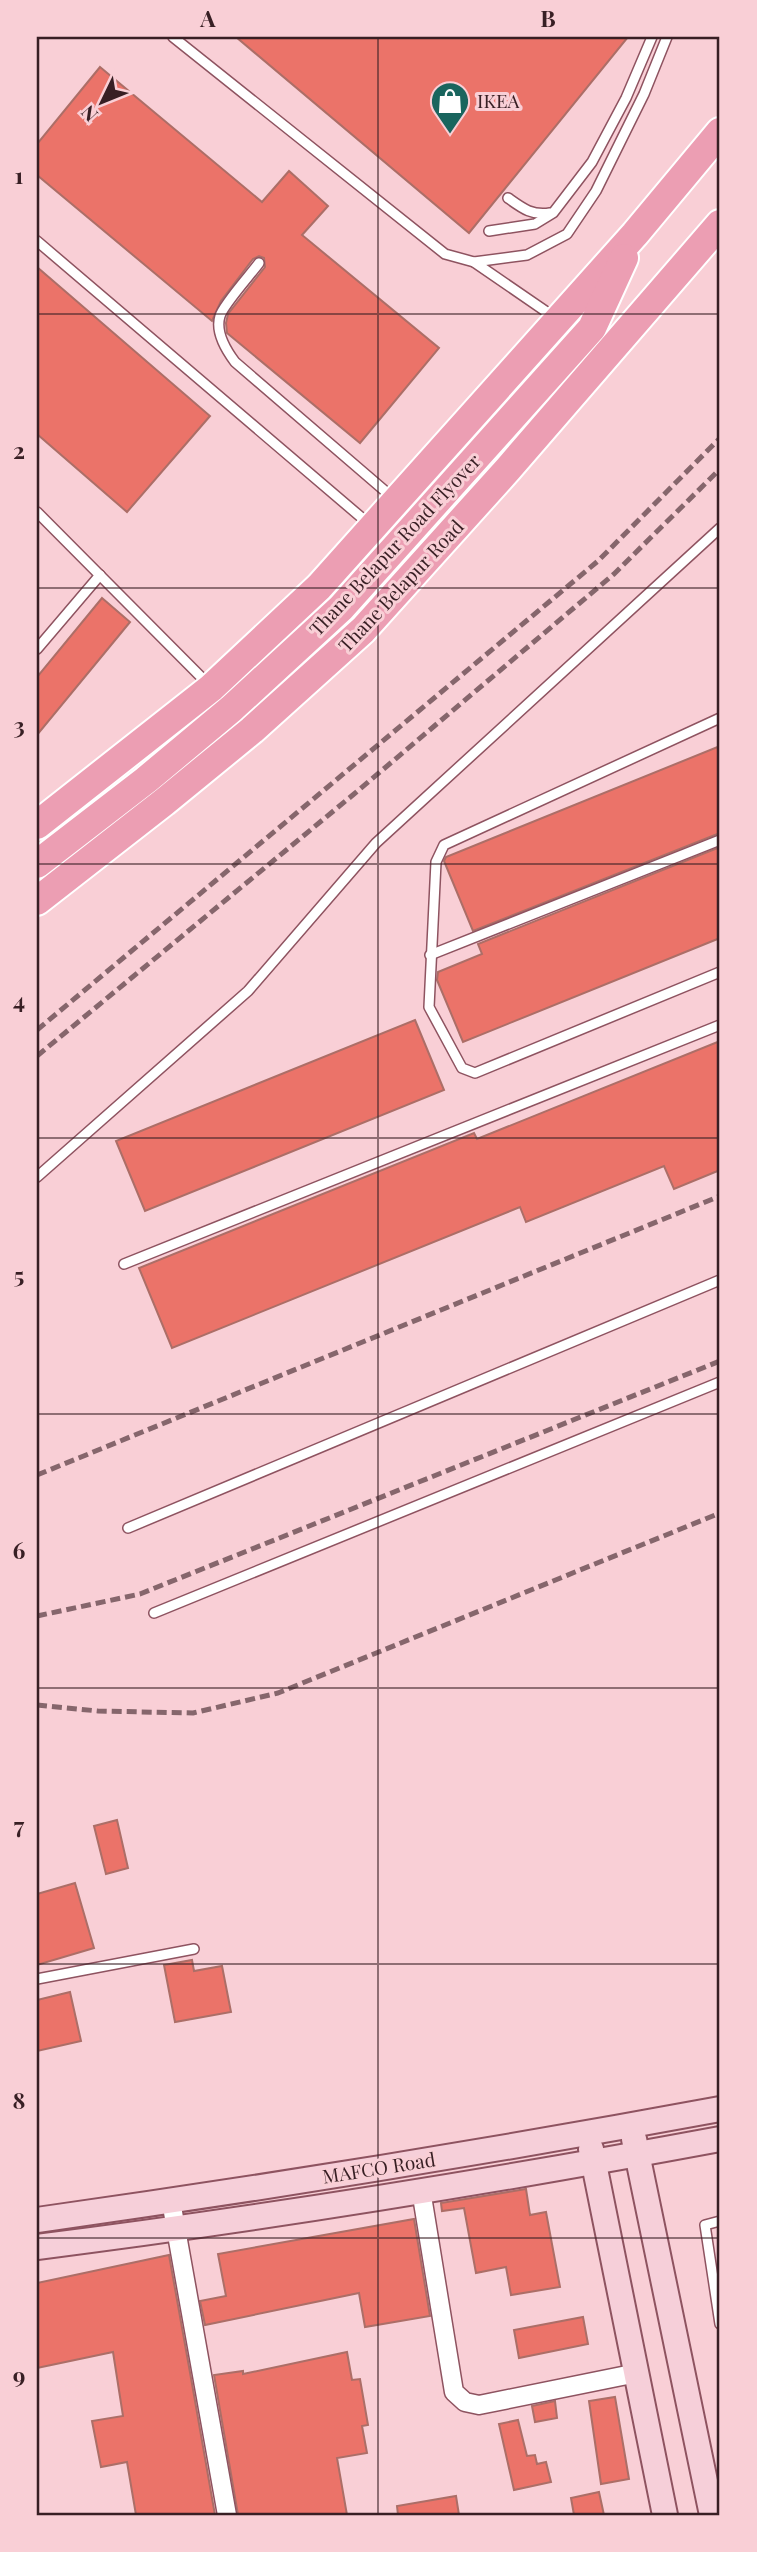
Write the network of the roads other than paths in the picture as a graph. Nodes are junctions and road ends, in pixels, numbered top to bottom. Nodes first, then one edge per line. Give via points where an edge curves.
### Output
1 (173, 37) edge
2 (652, 37) edge
3 (667, 37) edge
4 (720, 131) edge
5 (508, 198) dead end
6 (553, 213) junction
7 (720, 224) edge
8 (489, 232) dead end
9 (635, 234) junction
10 (37, 242) edge
11 (474, 262) junction
12 (259, 263) dead end
13 (558, 320) junction
14 (397, 501) junction
15 (37, 512) edge
16 (373, 528) junction
17 (720, 528) edge
18 (100, 575) junction
19 (37, 649) edge
20 (211, 688) junction
21 (720, 718) edge
22 (37, 825) edge
23 (720, 840) edge
24 (37, 864) edge
25 (37, 901) edge
26 (430, 955) junction
27 (720, 972) edge
28 (720, 1025) edge
29 (37, 1177) edge
30 (124, 1264) dead end
31 (720, 1280) edge
32 (720, 1382) edge
33 (128, 1528) dead end
34 (154, 1613) dead end
35 (194, 1950) dead end
36 (37, 1979) edge
37 (720, 2109) edge
38 (632, 2126) junction
39 (588, 2134) junction
40 (720, 2139) edge
41 (638, 2154) junction
42 (594, 2162) junction
43 (421, 2190) junction
44 (172, 2201) junction
45 (37, 2220) edge
46 (720, 2221) edge
47 (176, 2230) junction
48 (37, 2247) edge
49 (720, 2324) edge
50 (637, 2373) junction
51 (227, 2515) edge
52 (665, 2515) edge
53 (712, 2515) edge

1 - 11 lane via 445,254
2 - 6 lane via 592,162
3 - 11 lane via 596,191 567,234 527,255
4 - 9 main road
5 - 6 lane via 527,211
6 - 8 lane via 534,225
7 - 25 main road, Thane Belapur Road via 363,630 252,730
9 - 13 main road
9 - 24 main road, Thane Belapur Road Flyover via 592,327 341,608 221,718
10 - 16 lane
11 - 13 lane
12 - 14 lane via 220,316 227,351
13 - 14 main road
14 - 16 main road
15 - 18 lane
16 - 20 main road via 319,587
17 - 29 lane via 376,843 248,991
18 - 19 lane
18 - 20 lane
20 - 22 main road
21 - 26 lane via 444,845 436,862
23 - 26 lane
26 - 27 lane via 429,1007 462,1068 475,1073
28 - 30 lane
31 - 33 lane
32 - 34 lane
35 - 36 lane
37 - 38 main road, MAFCO Road
38 - 39 main road, MAFCO Road
38 - 41 main road
39 - 42 main road
39 - 44 main road, MAFCO Road
40 - 41 main road, MAFCO Road
41 - 42 main road, MAFCO Road
41 - 53 main road
42 - 43 main road, MAFCO Road
42 - 50 main road
43 - 47 main road, MAFCO Road
43 - 50 street via 454,2392 465,2402 478,2405
44 - 45 main road, MAFCO Road
44 - 47 street
46 - 49 lane via 705,2225
47 - 48 main road, MAFCO Road
47 - 51 street
50 - 52 main road

